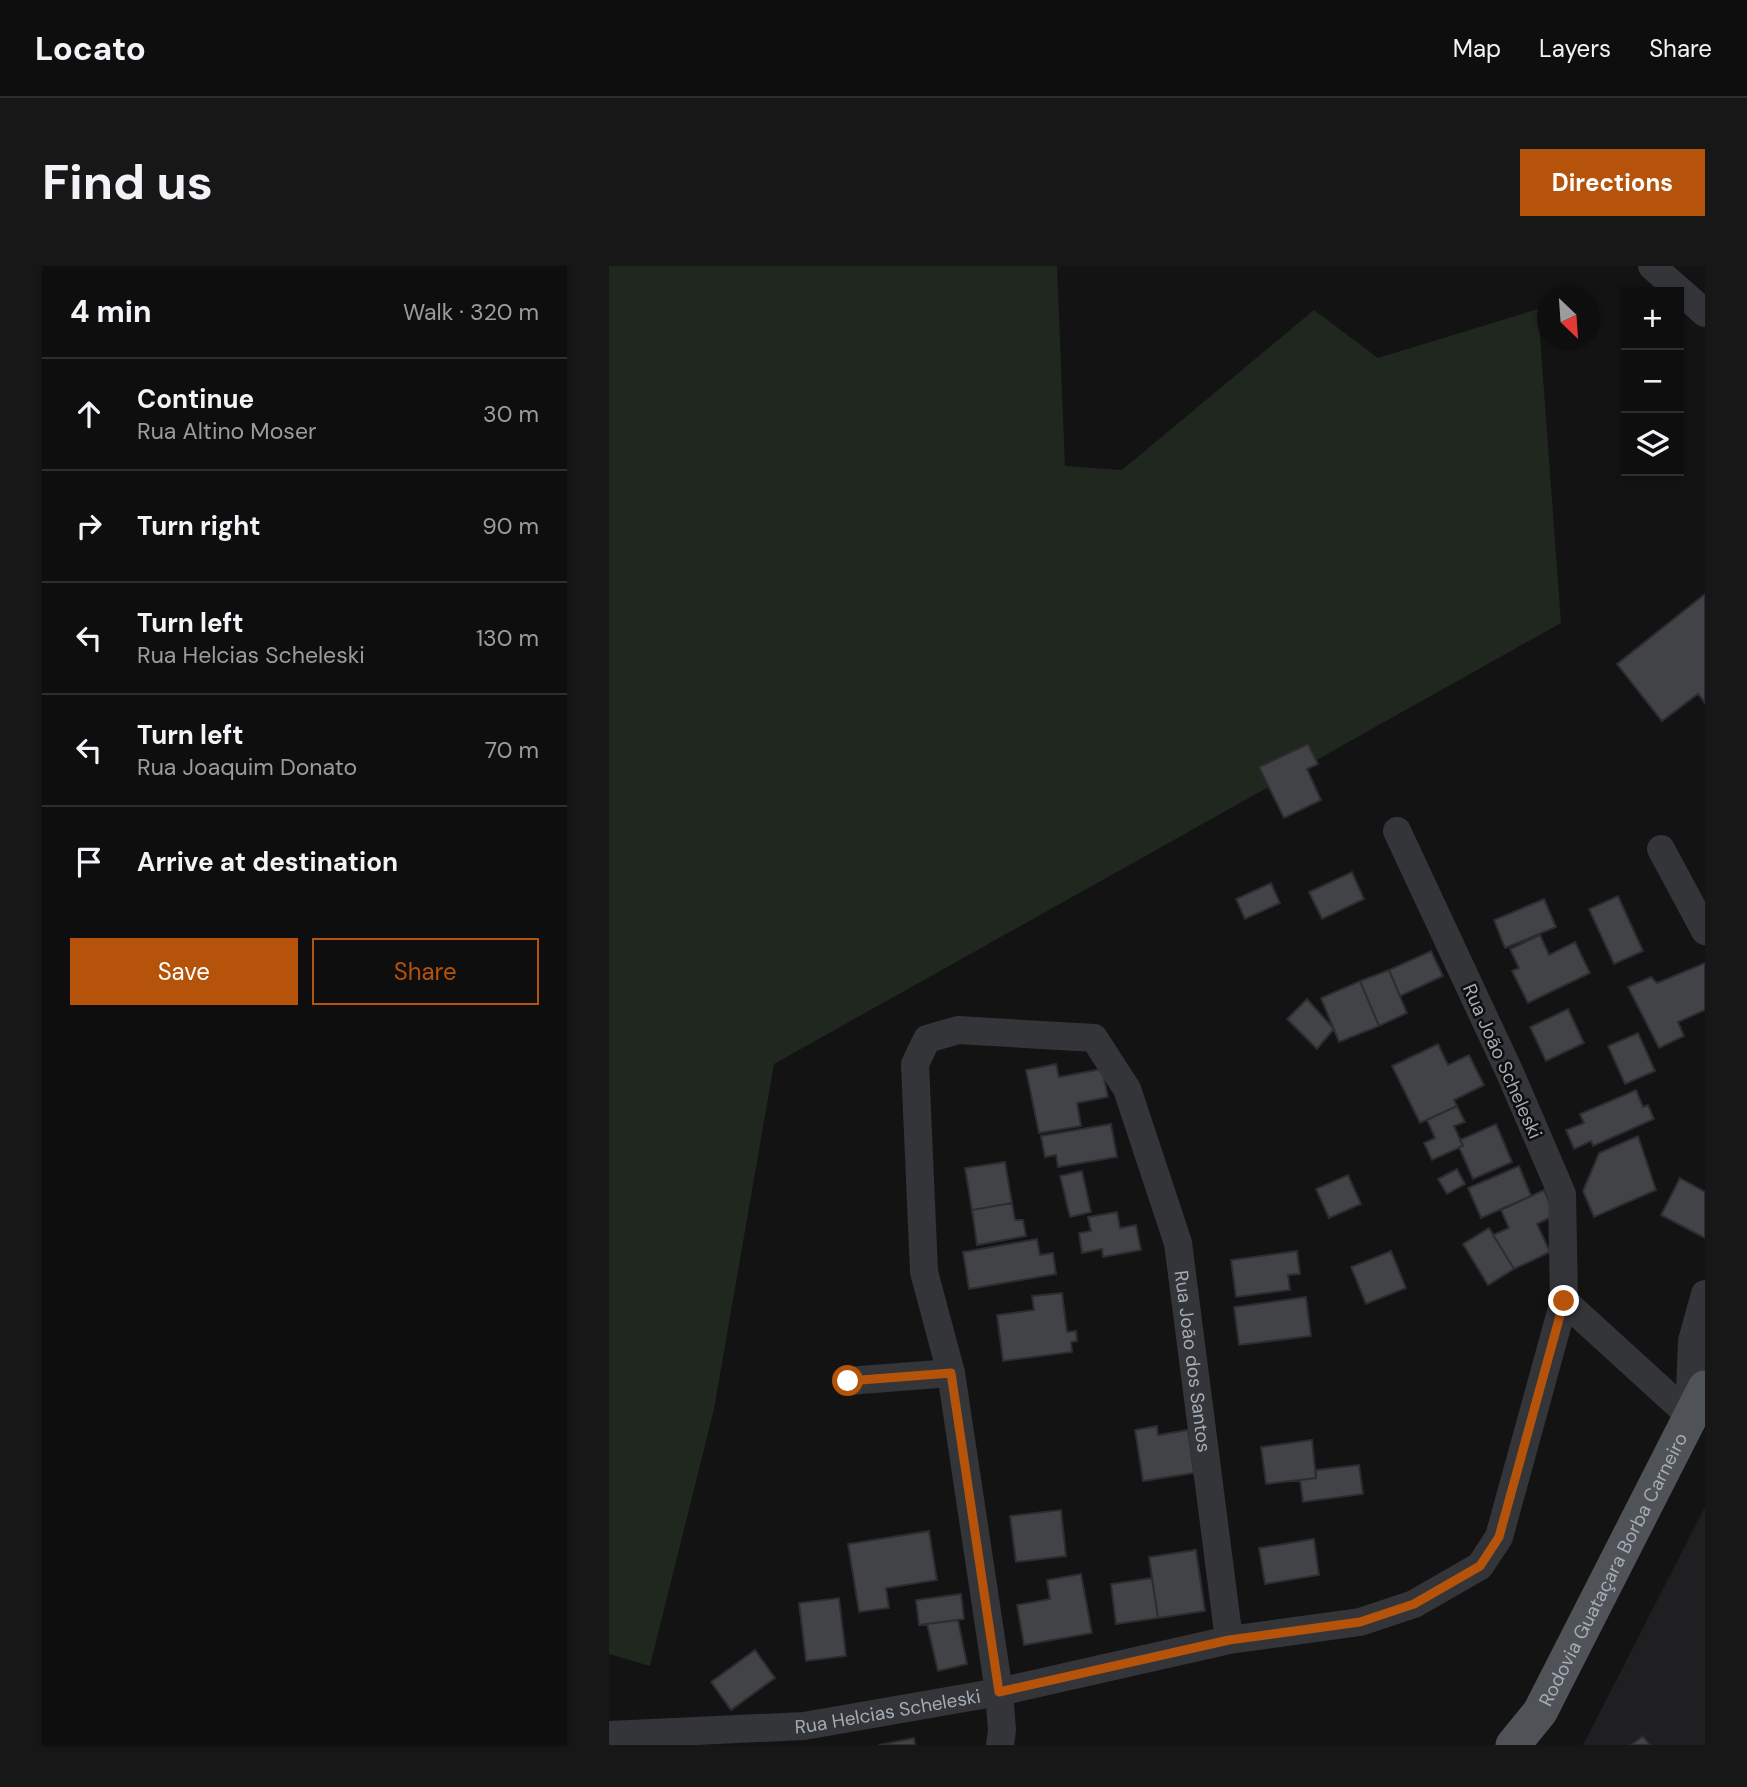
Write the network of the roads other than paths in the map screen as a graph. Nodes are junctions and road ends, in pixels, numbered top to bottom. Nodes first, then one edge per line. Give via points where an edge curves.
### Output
1 (1652, 266) edge
2 (1705, 313) edge
3 (1397, 831) dead end
4 (1661, 849) dead end
5 (1705, 931) edge
6 (1705, 1294) edge
7 (1564, 1301) junction
8 (951, 1373) junction
9 (848, 1381) dead end
10 (1700, 1405) edge
11 (1480, 1566) joint
12 (1229, 1640) junction
13 (999, 1692) junction
14 (609, 1735) edge
15 (1000, 1745) edge
16 (1513, 1745) edge

1 - 2 street
3 - 7 street, Rua João Scheleski via 1562,1194
4 - 5 street
6 - 10 street via 1692,1341
7 - 10 street
7 - 11 street, Rua João Scheleski via 1499,1537
8 - 9 street
8 - 12 street, Rua João dos Santos via 924,1272 915,1065 927,1039 958,1031 1094,1038 1127,1089 1178,1243
8 - 13 street
10 - 16 main road, Rodovia Guataçara Borba Carneiro via 1540,1712
11 - 12 street, Rua Helcias Scheleski via 1414,1604 1360,1622
12 - 13 street, Rua Helcias Scheleski
13 - 14 street, Rua Helcias Scheleski via 804,1726
13 - 15 street

